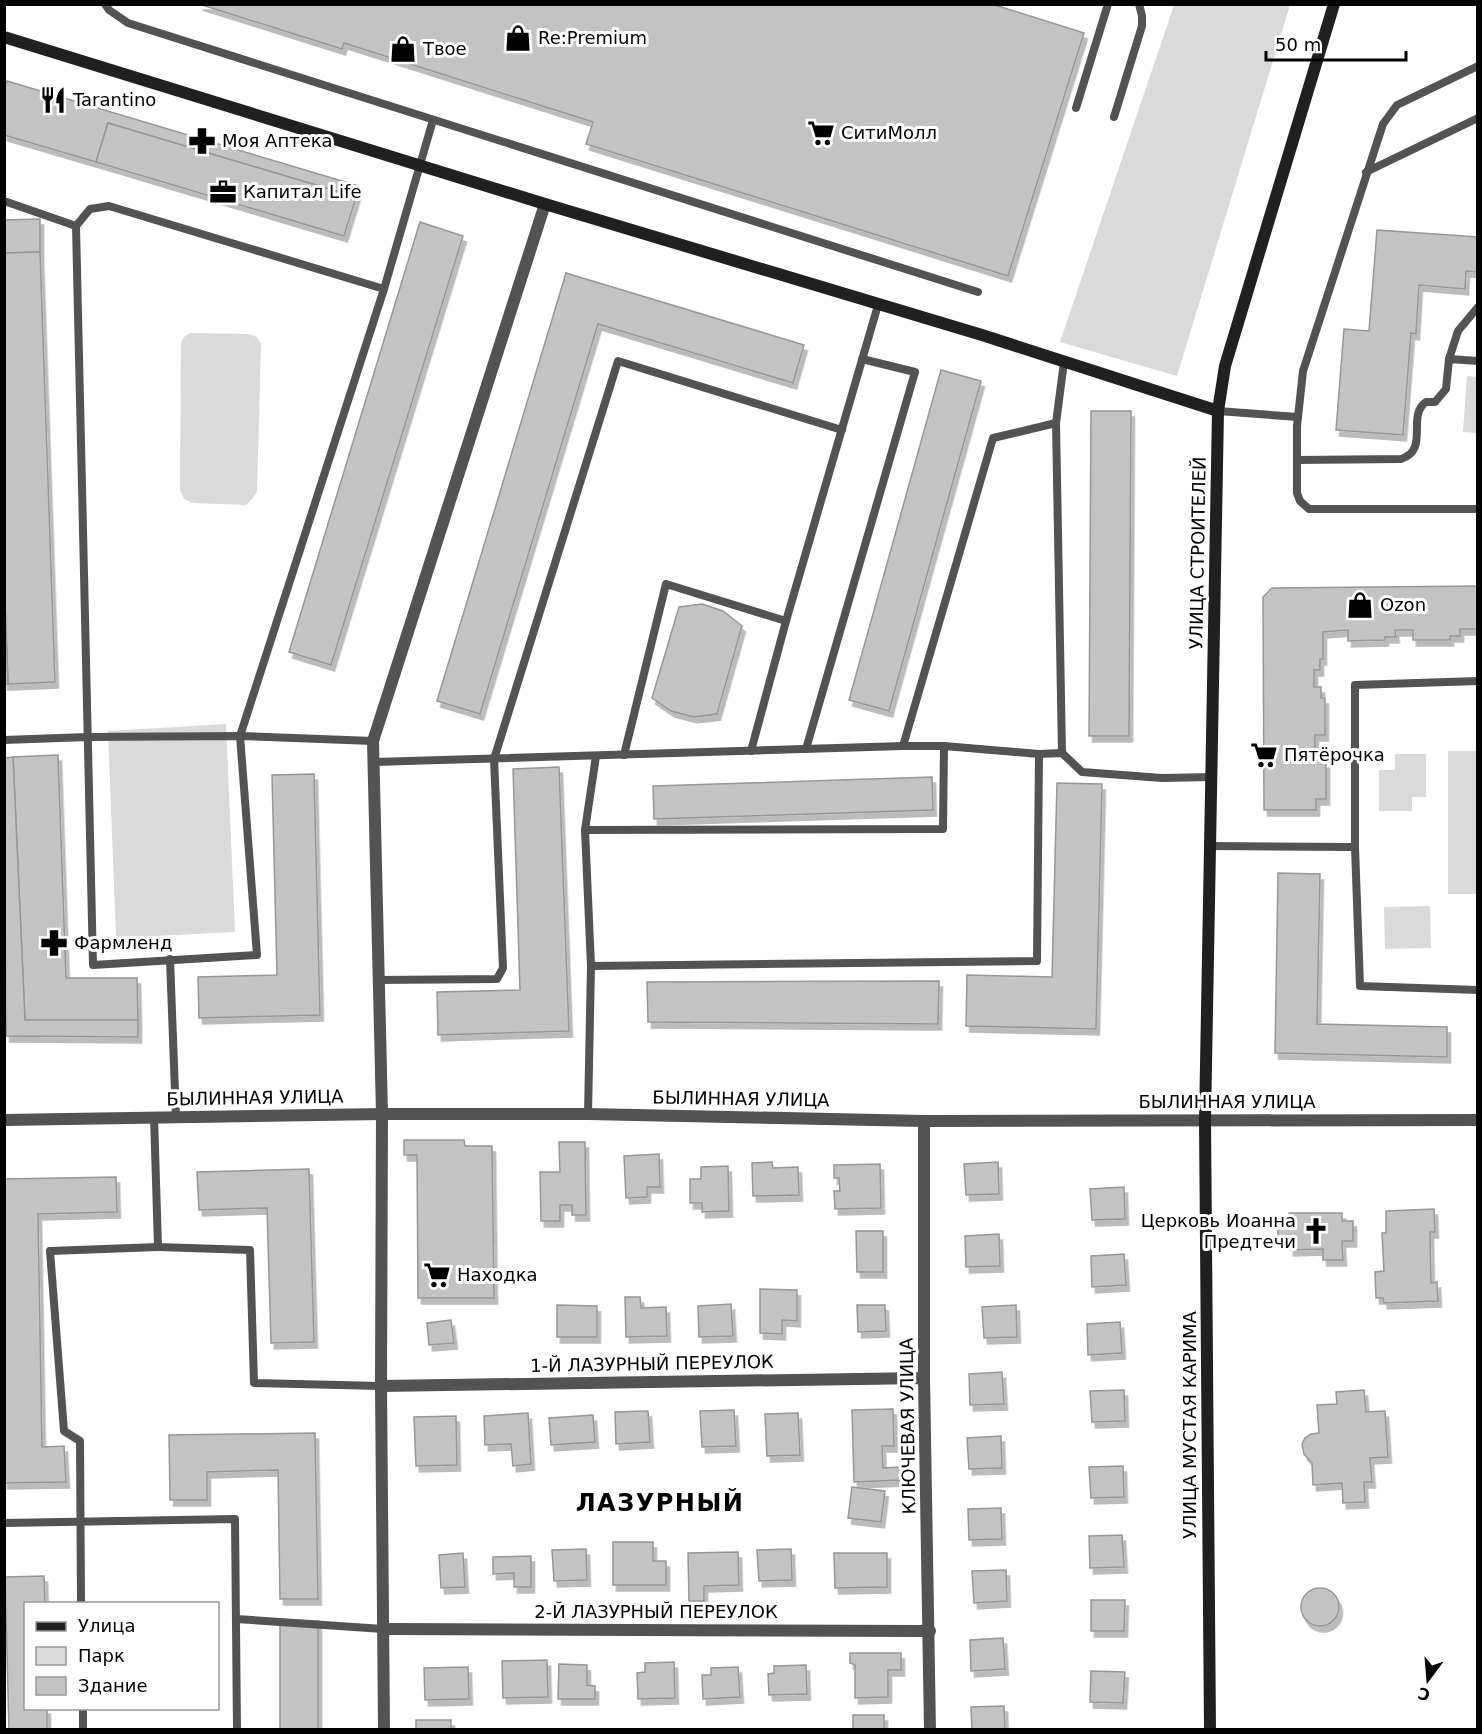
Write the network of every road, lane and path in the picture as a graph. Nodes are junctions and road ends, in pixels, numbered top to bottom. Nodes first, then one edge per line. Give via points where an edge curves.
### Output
1 (105, 4) edge
2 (1108, 4) edge
3 (1334, 4) edge
4 (1138, 5) edge
5 (4, 37) edge
6 (1478, 66) edge
7 (1076, 108) dead end
8 (1114, 117) dead end
9 (1478, 118) edge
10 (433, 120) junction
11 (420, 164) junction
12 (1366, 172) junction
13 (4, 201) edge
14 (545, 204) junction
15 (76, 226) junction
16 (384, 289) junction
17 (978, 292) dead end
18 (878, 305) junction
19 (1478, 307) edge
20 (862, 359) junction
21 (1449, 359) junction
22 (1478, 361) edge
23 (1064, 362) junction
24 (1218, 411) junction
25 (1298, 417) junction
26 (1056, 423) junction
27 (842, 430) junction
28 (1296, 460) junction
29 (1478, 508) edge
30 (786, 621) junction
31 (1478, 681) edge
32 (240, 736) junction
33 (88, 737) junction
34 (4, 740) edge
35 (373, 741) junction
36 (903, 746) junction
37 (944, 746) junction
38 (806, 749) junction
39 (751, 751) junction
40 (1062, 753) junction
41 (1039, 754) junction
42 (624, 755) junction
43 (596, 756) junction
44 (494, 759) junction
45 (374, 762) junction
46 (1212, 777) junction
47 (585, 830) junction
48 (1211, 846) junction
49 (1355, 847) junction
50 (170, 959) junction
51 (591, 966) junction
52 (379, 980) junction
53 (1478, 990) edge
54 (382, 1114) junction
55 (588, 1114) junction
56 (154, 1116) junction
57 (176, 1118) junction
58 (4, 1120) edge
59 (1205, 1120) junction
60 (1478, 1120) edge
61 (924, 1121) junction
62 (158, 1246) junction
63 (924, 1378) junction
64 (381, 1386) junction
65 (80, 1522) junction
66 (4, 1523) edge
67 (81, 1602) edge
68 (236, 1619) junction
69 (383, 1629) junction
70 (930, 1631) junction
71 (83, 1710) edge
72 (83, 1730) edge
73 (237, 1730) edge
74 (384, 1730) edge
75 (930, 1730) edge
76 (1210, 1730) edge

1 - 10 lane via 128,23
2 - 7 lane
3 - 24 street, УЛИЦА СТРОИТЕЛЕЙ via 1224,366
4 - 8 lane via 1142,26
5 - 11 street
6 - 12 lane via 1396,105 1383,124
9 - 12 lane
10 - 11 lane
10 - 17 lane
11 - 14 street
11 - 16 lane
12 - 25 lane via 1306,360
13 - 15 lane
14 - 18 street
14 - 35 street
15 - 16 lane via 90,209 109,206
15 - 33 lane
16 - 32 lane
18 - 20 lane
18 - 23 street
19 - 21 lane via 1458,331
20 - 27 lane
20 - 38 lane via 915,372
21 - 22 lane
21 - 28 lane via 1446,389 1435,402 1419,407 1414,450 1408,457
23 - 24 street
23 - 26 lane
24 - 25 lane
24 - 46 street, УЛИЦА СТРОИТЕЛЕЙ
25 - 28 lane
26 - 36 lane via 993,438
26 - 40 lane
27 - 30 lane
27 - 44 lane via 618,361
28 - 29 lane via 1297,493 1310,509
30 - 39 lane
30 - 42 lane via 666,584
31 - 49 lane via 1355,684
32 - 33 lane
32 - 35 lane
32 - 50 lane via 257,955
33 - 34 lane
33 - 50 lane via 93,965
35 - 45 street
36 - 37 lane
36 - 38 lane
37 - 41 lane
37 - 47 lane via 943,829
38 - 39 lane
39 - 42 lane
40 - 41 lane
40 - 46 lane via 1082,772
41 - 51 lane via 1037,961
42 - 43 lane
43 - 44 lane
43 - 47 lane
44 - 45 lane
44 - 52 lane via 503,968 497,979
45 - 52 street
46 - 48 street, УЛИЦА СТРОИТЕЛЕЙ
47 - 51 lane
48 - 49 lane
48 - 59 street, УЛИЦА СТРОИТЕЛЕЙ
49 - 53 lane via 1360,986
50 - 57 lane
51 - 55 lane
52 - 54 street
54 - 55 street, БЫЛИННАЯ УЛИЦА
54 - 57 street, БЫЛИННАЯ УЛИЦА
54 - 64 street
55 - 61 street, БЫЛИННАЯ УЛИЦА
56 - 57 street, БЫЛИННАЯ УЛИЦА
56 - 58 street, БЫЛИННАЯ УЛИЦА
56 - 62 lane
59 - 60 street, БЫЛИННАЯ УЛИЦА
59 - 61 street, БЫЛИННАЯ УЛИЦА
59 - 76 street, УЛИЦА МУСТАЯ КАРИМА
61 - 63 street, КЛЮЧЕВАЯ УЛИЦА
62 - 64 lane via 250,1250 254,1383
62 - 65 lane via 50,1251 64,1431 80,1442
63 - 64 street, 1-Й ЛАЗУРНЫЙ ПЕРЕУЛОК
63 - 70 street, КЛЮЧЕВАЯ УЛИЦА
64 - 69 street
65 - 66 lane
65 - 67 lane
65 - 68 lane via 235,1519
68 - 69 lane
68 - 73 lane
69 - 70 street, 2-Й ЛАЗУРНЫЙ ПЕРЕУЛОК
69 - 74 street
70 - 75 street, КЛЮЧЕВАЯ УЛИЦА
71 - 72 lane

